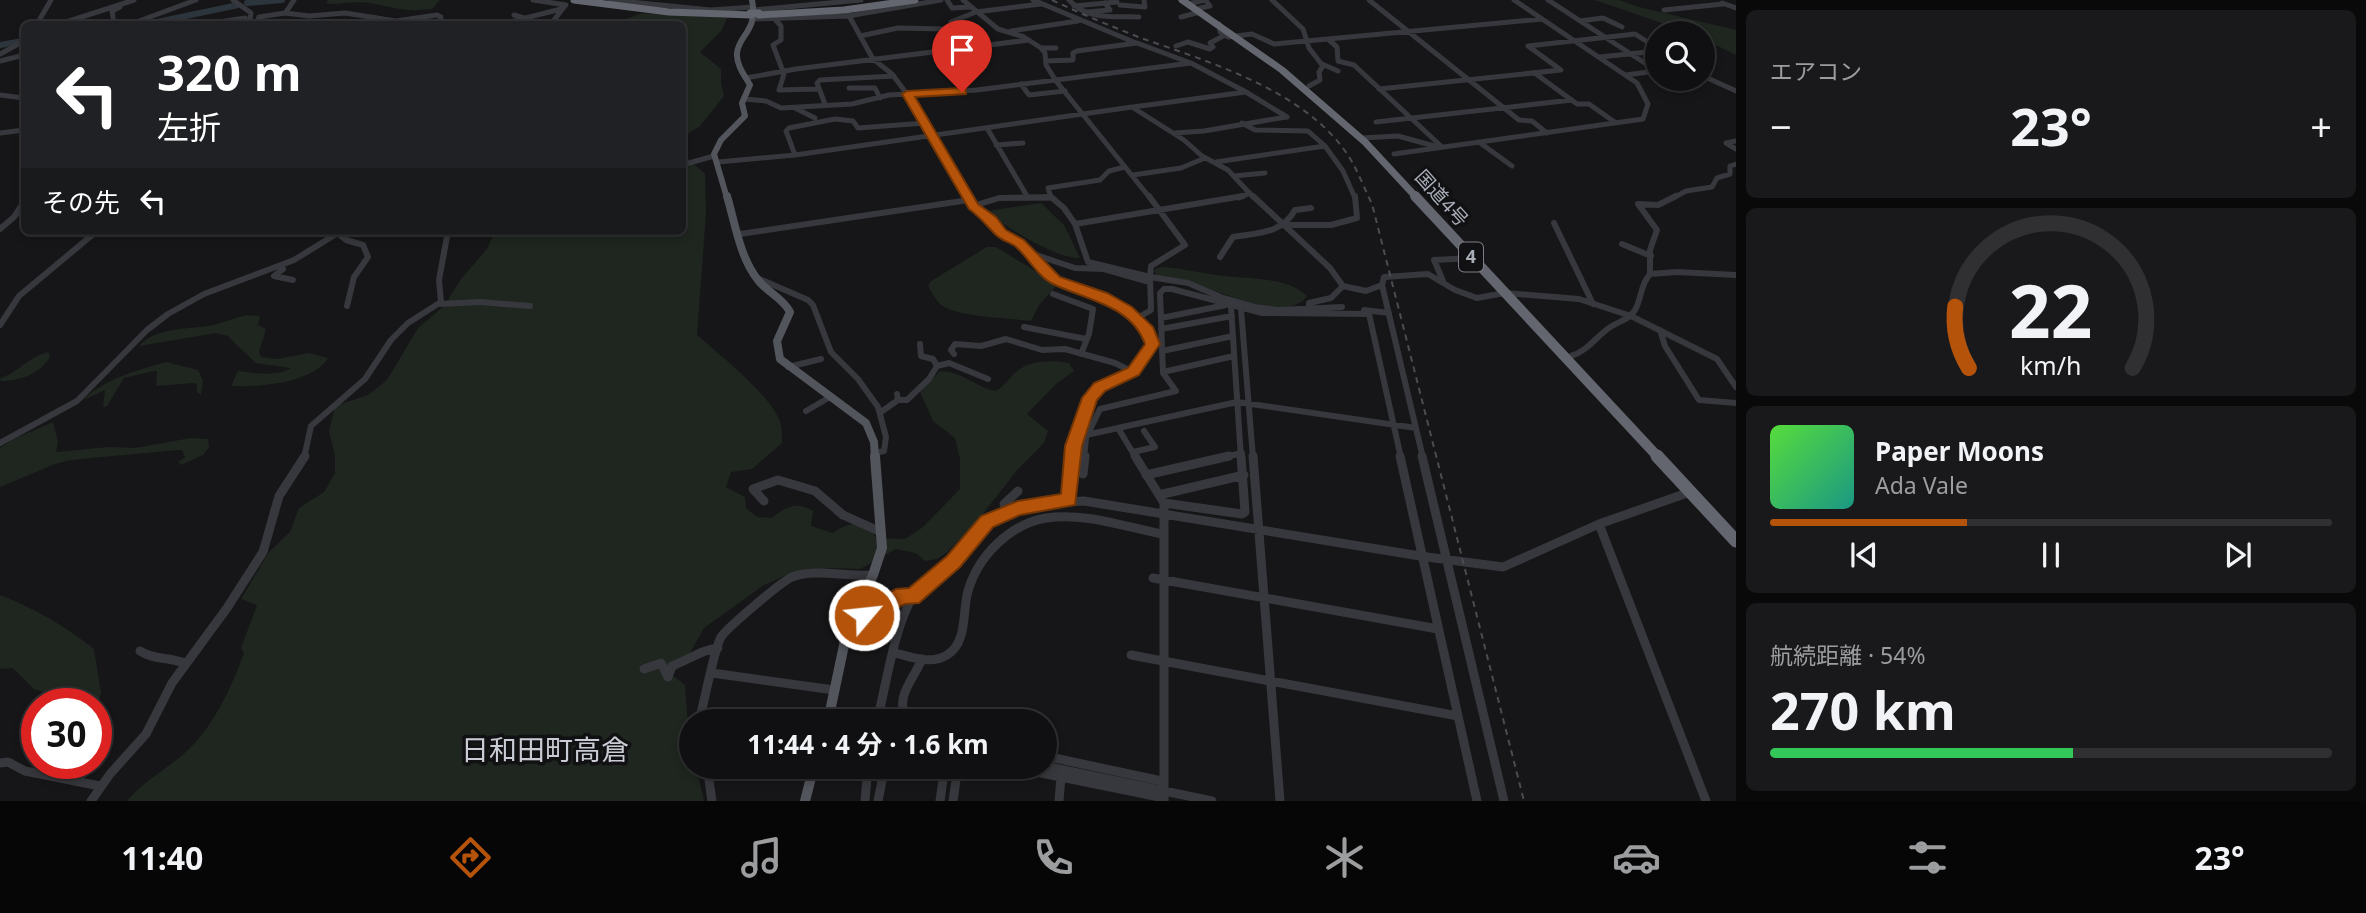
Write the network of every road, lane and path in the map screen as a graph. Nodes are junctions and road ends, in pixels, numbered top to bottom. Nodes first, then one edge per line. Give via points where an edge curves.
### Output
1 (51, 0) edge
2 (134, 0) edge
3 (140, 0) edge
4 (196, 0) edge
5 (233, 0) edge
6 (294, 0) edge
7 (533, 0) edge
8 (588, 0) edge
9 (610, 0) edge
10 (773, 0) edge
11 (861, 0) edge
12 (902, 0) edge
13 (915, 0) edge
14 (941, 0) edge
15 (947, 0) edge
16 (963, 0) edge
17 (1033, 0) edge
18 (1069, 0) edge
19 (1144, 0) edge
20 (1272, 0) edge
21 (1369, 0) edge
22 (1514, 0) edge
23 (1548, 0) edge
24 (1092, 2) edge
25 (1118, 2) edge
26 (1721, 2) edge
27 (841, 3) edge
28 (1105, 3) junction
29 (1196, 3) edge
30 (568, 4) edge
31 (1041, 4) junction
32 (1074, 6) junction
33 (972, 7) junction
34 (1736, 9) edge
35 (1664, 10) dead end
36 (754, 11) edge
37 (978, 12) junction
38 (1085, 12) junction
39 (285, 13) junction
40 (774, 14) junction
41 (514, 15) dead end
42 (848, 15) junction
43 (1126, 15) junction
44 (1139, 15) dead end
45 (1181, 17) dead end
46 (244, 18) dead end
47 (524, 18) junction
48 (1542, 19) junction
49 (1580, 20) junction
50 (39, 21) edge
51 (69, 21) edge
52 (114, 21) edge
53 (139, 21) edge
54 (225, 21) edge
55 (250, 21) edge
56 (257, 21) edge
57 (393, 21) edge
58 (393, 21) edge
59 (440, 21) edge
60 (513, 21) edge
61 (526, 21) edge
62 (554, 21) edge
63 (1078, 21) junction
64 (951, 24) junction
65 (1622, 27) dead end
66 (997, 28) junction
67 (1016, 31) junction
68 (1409, 32) junction
69 (1007, 33) junction
70 (1233, 35) junction
71 (860, 36) junction
72 (1605, 37) junction
73 (1261, 39) junction
74 (1029, 40) junction
75 (1329, 40) junction
76 (1307, 41) junction
77 (1575, 41) junction
78 (21, 43) edge
79 (1645, 43) edge
80 (1137, 44) junction
81 (1176, 46) dead end
82 (967, 48) junction
83 (1042, 50) junction
84 (1057, 50) dead end
85 (1263, 51) junction
86 (1645, 53) edge
87 (0, 54) edge
88 (1631, 54) junction
89 (1599, 57) junction
90 (21, 58) edge
91 (873, 59) junction
92 (1046, 61) junction
93 (0, 62) edge
94 (1191, 63) junction
95 (1645, 63) edge
96 (1322, 64) junction
97 (783, 71) junction
98 (1338, 71) dead end
99 (1645, 73) edge
100 (1535, 74) junction
101 (1626, 75) junction
102 (894, 76) junction
103 (746, 78) junction
104 (1469, 80) junction
105 (1056, 81) junction
106 (1715, 81) edge
107 (1021, 84) junction
108 (1308, 86) junction
109 (849, 88) dead end
110 (819, 89) junction
111 (1379, 89) junction
112 (1065, 91) junction
113 (1736, 91) edge
114 (1246, 92) junction
115 (907, 94) junction
116 (0, 95) edge
117 (21, 98) edge
118 (879, 98) junction
119 (744, 99) junction
120 (1572, 100) junction
121 (825, 104) junction
122 (887, 104) dead end
123 (1132, 107) junction
124 (795, 108) junction
125 (1504, 108) junction
126 (1084, 114) junction
127 (816, 118) dead end
128 (1411, 118) junction
129 (1376, 122) dead end
130 (925, 123) junction
131 (1242, 123) junction
132 (1617, 124) junction
133 (987, 128) junction
134 (21, 132) edge
135 (0, 133) edge
136 (1174, 133) junction
137 (1547, 133) junction
138 (933, 135) junction
139 (1364, 138) junction
140 (1736, 141) edge
141 (1479, 142) junction
142 (1023, 143) dead end
143 (996, 145) junction
144 (1325, 146) junction
145 (1440, 147) junction
146 (1736, 149) edge
147 (1394, 154) dead end
148 (795, 155) junction
149 (1205, 158) junction
150 (716, 159) junction
151 (1216, 163) junction
152 (686, 164) edge
153 (1736, 164) edge
154 (1512, 166) dead end
155 (1125, 167) junction
156 (1265, 173) dead end
157 (1133, 175) junction
158 (1234, 176) junction
159 (1250, 193) junction
160 (1027, 196) junction
161 (1051, 197) junction
162 (968, 199) junction
163 (973, 206) junction
164 (21, 207) edge
165 (1311, 208) dead end
166 (1159, 211) junction
167 (1554, 223) dead end
168 (1075, 224) junction
169 (1284, 225) junction
170 (0, 229) edge
171 (740, 234) junction
172 (92, 235) edge
173 (334, 235) edge
174 (342, 235) edge
175 (447, 235) edge
176 (1622, 244) dead end
177 (1030, 253) junction
178 (1650, 256) junction
179 (1220, 257) dead end
180 (1472, 258) junction
181 (294, 260) junction
182 (1650, 274) junction
183 (1736, 275) edge
184 (755, 277) junction
185 (293, 280) dead end
186 (1150, 280) junction
187 (1443, 282) junction
188 (1382, 285) junction
189 (1342, 286) junction
190 (1509, 293) junction
191 (1054, 294) dead end
192 (439, 304) junction
193 (1593, 304) junction
194 (347, 306) dead end
195 (530, 306) dead end
196 (1230, 309) junction
197 (1241, 309) junction
198 (1309, 309) junction
199 (1368, 312) junction
200 (1389, 313) junction
201 (1631, 316) junction
202 (1161, 318) junction
203 (1136, 319) junction
204 (0, 324) edge
205 (1024, 327) dead end
206 (1161, 329) junction
207 (1660, 330) junction
208 (1233, 336) junction
209 (1086, 339) junction
210 (920, 344) dead end
211 (1162, 351) junction
212 (1081, 354) junction
213 (1234, 356) junction
214 (1571, 356) junction
215 (821, 359) dead end
216 (953, 359) junction
217 (936, 366) junction
218 (788, 367) junction
219 (1133, 372) junction
220 (1163, 372) junction
221 (988, 379) dead end
222 (1736, 387) edge
223 (830, 397) junction
224 (1237, 402) junction
225 (1736, 402) edge
226 (1248, 404) junction
227 (806, 411) dead end
228 (881, 412) junction
229 (1394, 425) junction
230 (1118, 428) junction
231 (1416, 428) junction
232 (1144, 431) dead end
233 (1087, 435) junction
234 (1077, 437) junction
235 (0, 443) edge
236 (1133, 452) junction
237 (875, 453) junction
238 (1242, 453) junction
239 (1083, 474) dead end
240 (1146, 475) junction
241 (1244, 475) junction
242 (1018, 491) dead end
243 (1693, 491) junction
244 (1069, 500) junction
245 (764, 501) dead end
246 (1162, 503) junction
247 (1006, 512) junction
248 (1599, 524) junction
249 (1258, 529) junction
250 (1736, 531) edge
251 (881, 533) junction
252 (1162, 534) junction
253 (1736, 541) edge
254 (1448, 561) junction
255 (873, 575) junction
256 (1157, 579) junction
257 (912, 597) junction
258 (1264, 598) junction
259 (852, 618) junction
260 (1438, 629) junction
261 (718, 648) junction
262 (139, 651) dead end
263 (895, 653) junction
264 (1131, 655) dead end
265 (922, 659) junction
266 (1163, 660) junction
267 (186, 664) junction
268 (644, 669) dead end
269 (712, 673) junction
270 (1270, 681) junction
271 (834, 690) junction
272 (702, 709) edge
273 (830, 709) edge
274 (880, 709) edge
275 (900, 709) edge
276 (1458, 716) junction
277 (1057, 760) edge
278 (0, 763) edge
279 (1057, 769) edge
280 (1057, 776) edge
281 (1061, 777) junction
282 (709, 779) edge
283 (811, 779) edge
284 (867, 779) edge
285 (882, 779) edge
286 (943, 779) edge
287 (956, 779) edge
288 (100, 786) junction
289 (1163, 792) edge
290 (91, 801) edge
291 (712, 801) edge
292 (805, 801) edge
293 (865, 801) edge
294 (878, 801) edge
295 (940, 801) edge
296 (953, 801) edge
297 (1059, 801) edge
298 (1212, 801) edge
299 (1280, 801) edge
300 (1477, 801) edge
301 (1504, 801) edge
302 (1706, 801) edge

1 - 50 street
2 - 51 street
3 - 52 street via 112,11
4 - 53 street
5 - 55 street via 251,13
6 - 39 street
7 - 30 street
8 - 36 highway via 670,10
9 - 36 street
10 - 40 street
11 - 27 street
12 - 36 highway via 834,9
13 - 36 highway via 844,10
14 - 42 street via 871,15
15 - 33 street via 952,8
16 - 33 street
17 - 31 street
18 - 32 street
19 - 25 street via 1144,7
20 - 76 street via 1303,29
21 - 68 street
22 - 48 street
23 - 49 street
24 - 28 street
24 - 32 street
25 - 28 street
25 - 43 street
26 - 34 street
26 - 35 street
27 - 40 street
28 - 38 street via 1110,10
29 - 45 street
29 - 70 highway, 国道4号 / 4
29 - 70 highway, 国道4号 / 4
30 - 36 highway via 669,12
30 - 47 street
30 - 62 street
31 - 37 street
31 - 63 street
32 - 38 street
33 - 37 street
36 - 40 street
36 - 40 street
36 - 103 main road via 752,28 737,52
37 - 64 street
37 - 66 street
38 - 43 street via 1100,18
39 - 56 street
39 - 57 street via 350,13
40 - 42 street
40 - 97 street via 781,26 781,40 773,45
41 - 47 street
42 - 71 street
43 - 44 street
46 - 54 street
47 - 60 street
47 - 61 street
48 - 68 street
48 - 77 street
49 - 65 street via 1603,18
49 - 72 street
58 - 59 street via 437,15
63 - 67 street
63 - 80 street
64 - 71 street via 945,29 898,28
64 - 82 street
66 - 67 street via 1012,26
66 - 69 street
67 - 69 street
68 - 75 street
68 - 104 street
69 - 74 street
70 - 73 street via 1253,34
70 - 81 street via 1210,43 1210,49 1188,42
70 - 85 highway, 国道4号 / 4
70 - 139 highway, 国道4号 / 4
71 - 91 street
72 - 77 street
72 - 79 street via 1635,34
72 - 88 street
73 - 76 street via 1272,44
73 - 85 street
74 - 82 street
74 - 83 street
75 - 76 street
75 - 111 street via 1336,46 1338,61 1353,64
76 - 96 street
77 - 89 street
77 - 100 street via 1528,46 1561,70
78 - 87 street
80 - 92 street via 1082,50 1073,53 1073,60
80 - 94 street
82 - 91 street
83 - 84 street
83 - 92 street
85 - 108 highway, 国道4号 / 4
86 - 88 street
88 - 89 street
88 - 95 street
89 - 101 street
90 - 93 street
91 - 97 street
91 - 102 street
92 - 105 street
94 - 105 street
94 - 114 street
96 - 98 street
96 - 108 street via 1320,80
97 - 103 street
97 - 110 street via 780,91
99 - 101 street
100 - 104 street
100 - 120 street
101 - 132 street via 1642,88 1647,110 1642,120
102 - 110 street via 820,80
102 - 115 street
103 - 119 main road via 750,86
104 - 111 street
104 - 125 street
105 - 107 street
105 - 112 street
106 - 113 street
107 - 112 street via 1029,95
107 - 115 street
108 - 139 highway, 国道4号 / 4
109 - 118 street via 875,88
110 - 121 street
111 - 128 street
112 - 126 street
114 - 123 street
114 - 131 street via 1288,118
115 - 118 street
115 - 130 street
116 - 117 street
118 - 121 street
118 - 122 street
119 - 124 street
119 - 150 main road via 745,118 721,140
120 - 125 street
120 - 132 street via 1589,104
121 - 124 street
123 - 126 street
123 - 136 street
124 - 127 street
125 - 128 street
125 - 137 street
126 - 133 street
126 - 155 street
128 - 129 street
128 - 145 street
130 - 138 street
130 - 148 street via 858,128 853,121 835,119 793,127 786,131
131 - 136 street
131 - 144 street via 1255,130 1307,130
132 - 137 street
133 - 138 street
133 - 143 street
134 - 135 street
136 - 149 street
137 - 141 street
138 - 148 street
138 - 162 street
139 - 145 street via 1406,137
139 - 180 highway, 国道4号 / 4
139 - 190 highway, 国道4号 / 4
140 - 146 street via 1726,143
141 - 145 street
141 - 154 street
142 - 143 street
143 - 160 street
144 - 151 street
144 - 169 street via 1356,193 1357,218 1325,228
145 - 147 street
148 - 150 street
149 - 151 street
149 - 157 street via 1181,168
150 - 152 street
150 - 171 main road
151 - 158 street
153 - 178 street via 1712,187 1686,191 1658,205 1638,204 1657,230
155 - 157 street
155 - 161 street via 1109,171 1100,180 1048,188
156 - 158 street
157 - 166 street
158 - 159 street
159 - 166 street
159 - 169 street
160 - 161 street
160 - 163 street via 993,198
161 - 168 street
162 - 163 street
162 - 171 street
163 - 177 street
164 - 170 street
165 - 169 street via 1295,210
166 - 168 street
166 - 186 street via 1185,244 1151,266
167 - 193 street
168 - 186 street via 1088,262
169 - 179 street via 1270,232 1233,237
169 - 189 street via 1330,268
171 - 184 main road
172 - 204 street via 19,296
173 - 181 street
174 - 194 street via 363,245 368,257 354,277
175 - 192 street
176 - 178 street
177 - 186 street via 1075,268 1104,269
177 - 203 street via 1055,280 1102,296
178 - 182 street
180 - 187 street via 1434,260
180 - 190 highway, 国道4号 / 4
181 - 185 street via 274,275
181 - 235 street via 204,294 168,314 77,401
182 - 183 street
182 - 201 street via 1639,286
184 - 218 main road via 790,312 777,341 780,359
184 - 228 street via 813,305 831,352
186 - 198 street via 1188,283 1255,307
186 - 203 street via 1151,310
187 - 188 street via 1426,274 1384,277
187 - 190 street via 1477,298
188 - 189 street via 1366,291
188 - 200 street
189 - 198 street via 1331,298 1309,303
190 - 193 street via 1562,296
190 - 214 highway, 国道4号 / 4
190 - 243 highway, 国道4号 / 4
191 - 209 street via 1093,309
192 - 195 street
192 - 267 street via 408,323 365,379 311,426 306,454 279,496 266,547
193 - 201 street
196 - 197 street
196 - 202 street
196 - 202 street via 1185,289 1168,288 1160,293
196 - 206 street
196 - 208 street
197 - 199 street via 1286,315
197 - 226 street
198 - 199 street via 1339,307
199 - 200 street
199 - 229 street
200 - 231 street
201 - 207 street
201 - 214 street
202 - 206 street
203 - 219 street via 1153,344
205 - 209 street
206 - 211 street
207 - 222 street via 1717,359
207 - 225 street via 1699,400
208 - 211 street
208 - 213 street
209 - 212 street
210 - 217 street via 921,356 933,359
211 - 220 street
212 - 216 street via 1042,350 1006,339 955,344
212 - 219 street
213 - 220 street
213 - 224 street
214 - 243 highway, 国道4号 / 4
215 - 218 street
216 - 217 street
216 - 221 street
217 - 228 street via 907,400 898,397
218 - 223 main road
219 - 234 street via 1094,392
220 - 233 street via 1176,391 1103,408
223 - 227 street
223 - 237 main road via 866,423
224 - 226 street
224 - 230 street
224 - 238 street
226 - 229 street
226 - 249 street
228 - 237 street via 884,451
229 - 231 street
229 - 260 street
230 - 233 street
230 - 236 street
231 - 254 street
232 - 236 street via 1155,447
233 - 234 street
233 - 239 street
234 - 244 street
236 - 240 street
237 - 251 main road
238 - 240 street
238 - 241 street
240 - 246 street
241 - 246 street
241 - 246 street via 1246,511 1242,514
242 - 247 street via 1004,504
243 - 248 street
243 - 250 highway, 国道4号 / 4
243 - 253 highway, 国道4号 / 4
244 - 246 street
244 - 247 street
245 - 251 street via 753,489 778,480 815,491 843,515
246 - 249 street
246 - 252 street
247 - 257 street via 987,522 954,561
248 - 254 street via 1503,567
248 - 302 street
249 - 254 street
249 - 258 street
251 - 255 main road
252 - 256 street
252 - 265 street via 1069,518 1046,518 1019,527 993,548 974,575 955,648 938,659
254 - 301 street
255 - 259 main road
255 - 261 street via 821,573 788,579 726,630
256 - 258 street
256 - 266 street
257 - 259 street via 903,595
257 - 263 street
258 - 260 street
258 - 270 street
259 - 271 main road
260 - 276 street
261 - 268 street via 702,650 673,666 668,677 661,663
261 - 269 street
262 - 267 street via 152,659 172,657
263 - 265 street
263 - 274 street
264 - 266 street
265 - 275 street via 900,699
266 - 270 street
266 - 289 street
267 - 288 street via 146,734
269 - 271 street
269 - 272 street
270 - 276 street
270 - 299 street
271 - 273 main road
276 - 300 street
277 - 289 street
278 - 288 street
279 - 289 street
280 - 281 street
281 - 289 street
281 - 297 street
282 - 291 street
283 - 292 main road
284 - 293 street
285 - 294 street
286 - 295 street
287 - 296 street
288 - 290 street
289 - 298 street

